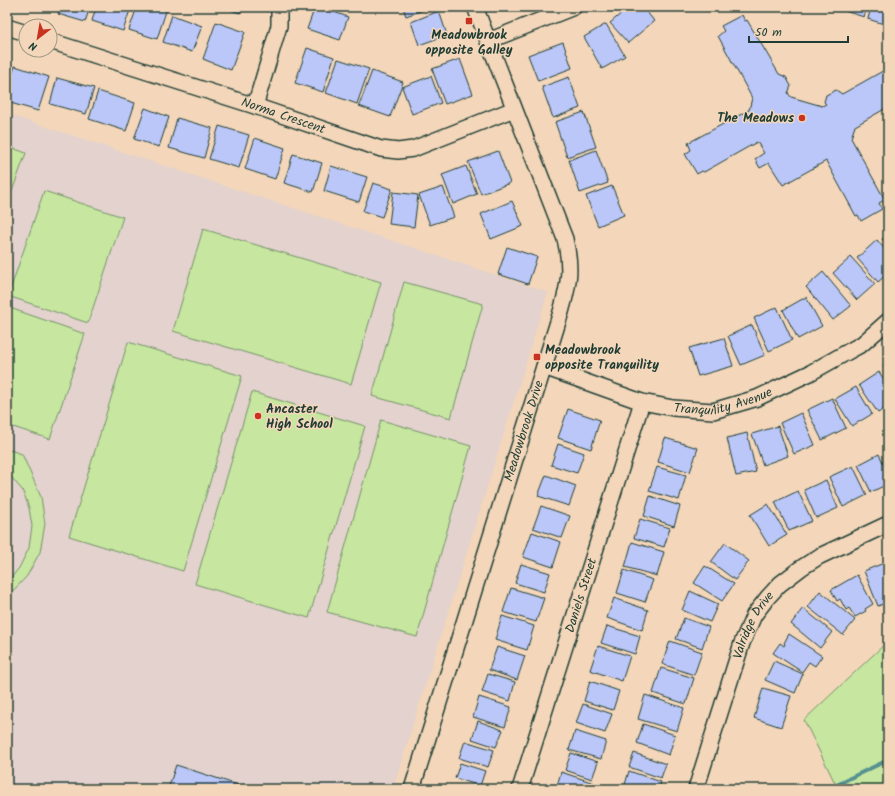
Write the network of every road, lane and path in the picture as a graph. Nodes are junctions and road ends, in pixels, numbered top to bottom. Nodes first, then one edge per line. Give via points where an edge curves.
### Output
1 (279, 7) edge
2 (475, 7) edge
3 (574, 7) edge
4 (7, 27) edge
5 (18, 30) edge
6 (488, 41) junction
7 (58, 44) edge
8 (256, 106) junction
9 (514, 109) junction
10 (888, 321) edge
11 (544, 367) junction
12 (642, 402) junction
13 (888, 524) edge
14 (412, 789) edge
15 (520, 789) edge
16 (696, 789) edge

1 - 8 street via 279,26
2 - 6 street, Meadowbrook Drive
3 - 6 street
4 - 5 street
6 - 9 street, Meadowbrook Drive
7 - 8 street, Norma Crescent
8 - 9 street, Norma Crescent via 381,149 398,152 413,149
9 - 11 street, Meadowbrook Drive via 565,239 570,263 566,293
10 - 12 street, Tranquility Avenue via 862,344 839,358 748,401 713,411 673,408
11 - 12 street, Tranquility Avenue
11 - 14 street, Meadowbrook Drive
12 - 15 street, Daniels Street
13 - 16 street, Valridge Drive via 820,556 801,568 780,584 754,615 742,643

